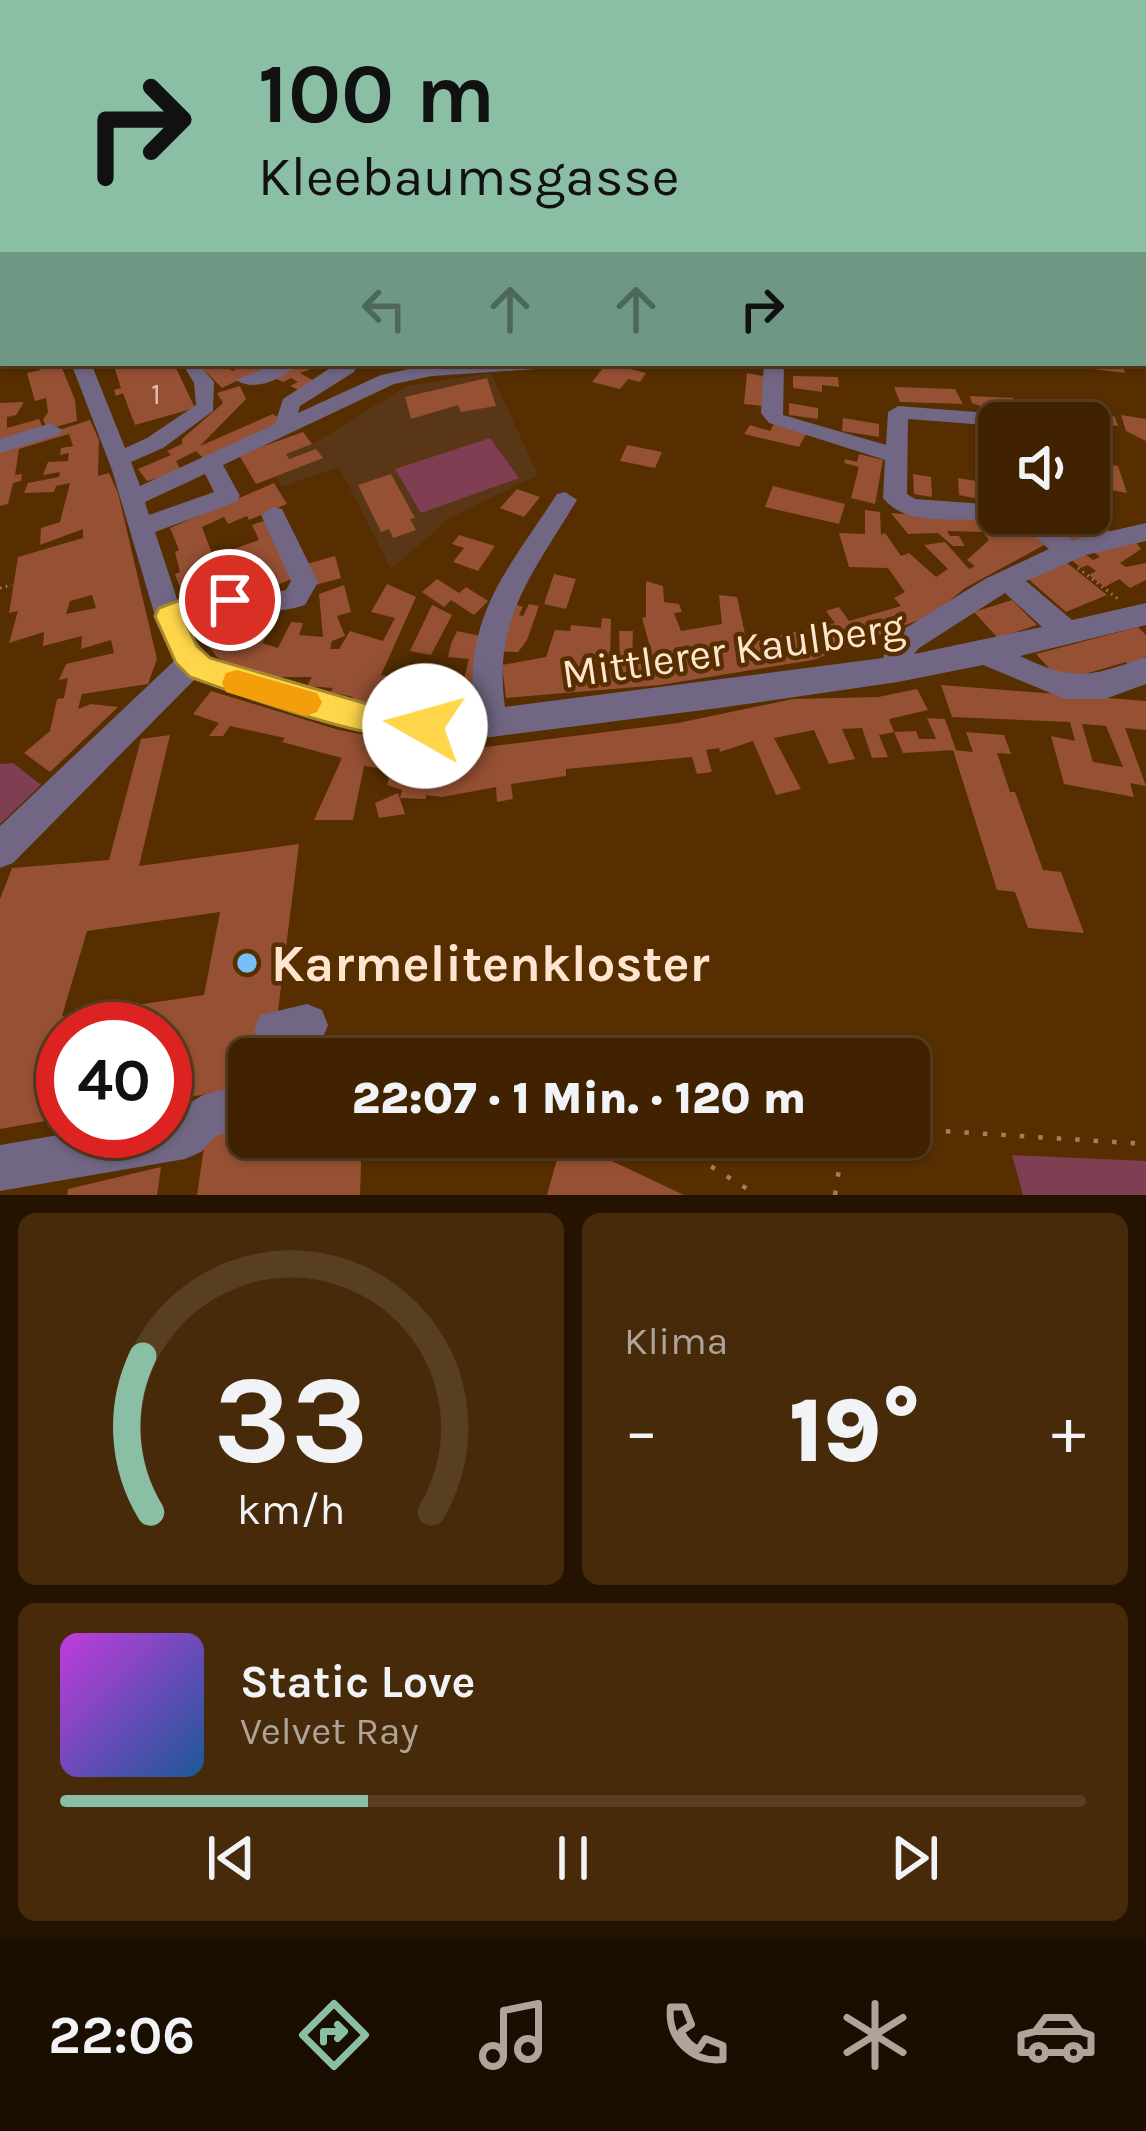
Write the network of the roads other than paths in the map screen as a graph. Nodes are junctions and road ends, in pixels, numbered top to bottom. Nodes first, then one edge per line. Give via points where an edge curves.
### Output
1 (83, 366) edge
2 (190, 366) edge
3 (283, 366) edge
4 (347, 366) edge
5 (478, 366) edge
6 (774, 366) edge
7 (298, 397) junction
8 (978, 418) edge
9 (288, 425) junction
10 (125, 428) dead end
11 (51, 430) dead end
12 (0, 446) edge
13 (129, 454) junction
14 (897, 456) junction
15 (211, 464) junction
16 (132, 499) junction
17 (565, 500) dead end
18 (978, 511) edge
19 (273, 515) dead end
20 (140, 528) junction
21 (1146, 532) edge
22 (1044, 534) edge
23 (1061, 550) junction
24 (1008, 580) junction
25 (1138, 611) edge
26 (169, 616) junction
27 (1075, 628) junction
28 (986, 652) junction
29 (193, 662) junction
30 (1146, 669) edge
31 (898, 670) junction
32 (490, 723) junction
33 (0, 850) edge
34 (228, 1110) edge
35 (0, 1168) edge

1 - 13 street
2 - 13 street via 216,392 206,407
3 - 7 street via 255,379
4 - 7 street
5 - 9 street via 388,379
6 - 14 street via 776,418
7 - 9 street via 288,406
8 - 14 street via 898,412
9 - 15 street
10 - 13 street
11 - 12 street
13 - 16 street
14 - 18 street via 894,492 901,503
15 - 16 street
15 - 20 street via 228,496
16 - 20 street
17 - 32 street via 490,636
19 - 26 street via 305,582 295,598 219,599
20 - 26 street
21 - 23 street
22 - 23 street
23 - 24 street
24 - 27 street
24 - 31 street via 909,640 898,652
25 - 27 street, Mittlerer Kaulberg
26 - 29 street
27 - 28 street, Mittlerer Kaulberg
28 - 30 street via 1038,682 1069,686 1121,683
28 - 31 street, Mittlerer Kaulberg
29 - 32 street, Mittlerer Kaulberg via 229,680 391,724
29 - 33 street
31 - 32 street, Mittlerer Kaulberg
34 - 35 street via 203,1117 185,1136

